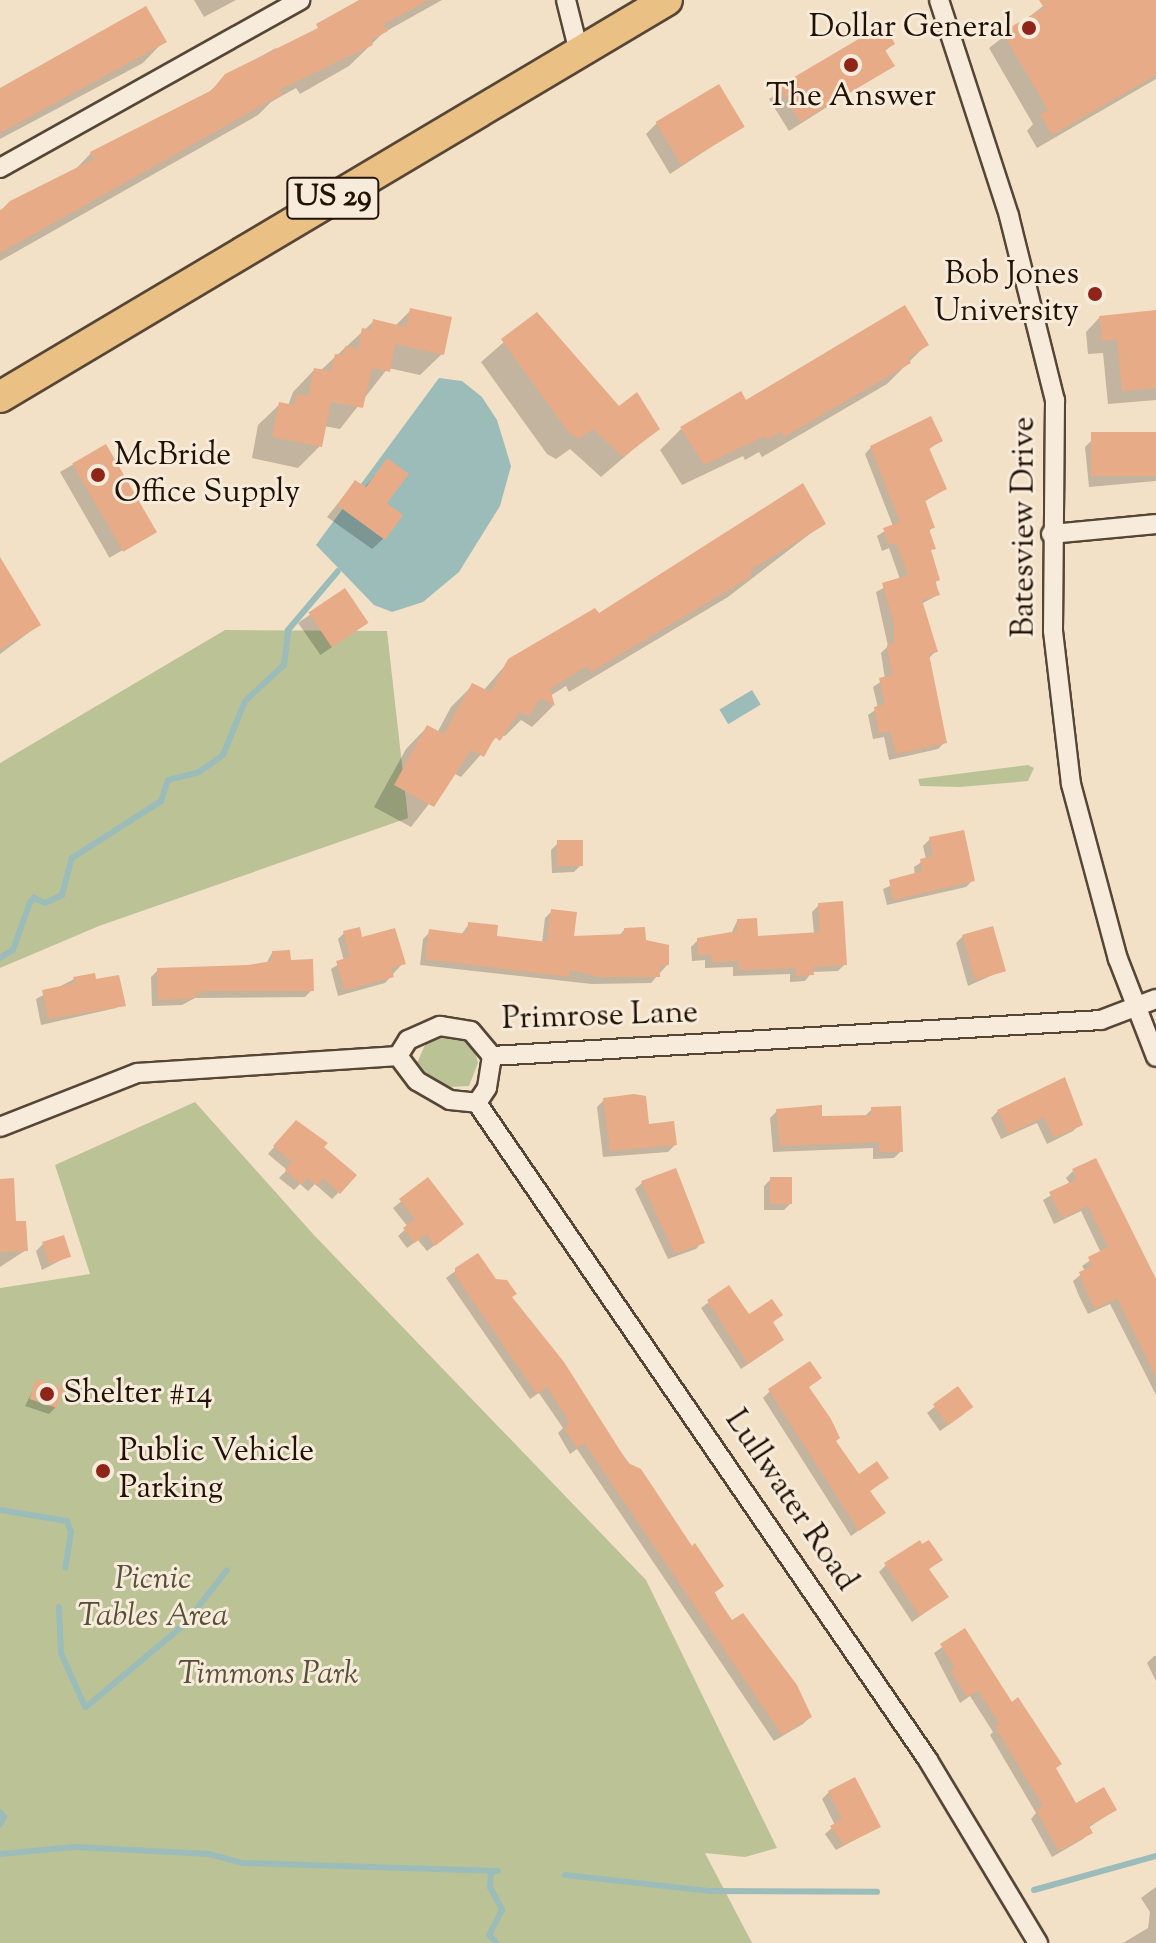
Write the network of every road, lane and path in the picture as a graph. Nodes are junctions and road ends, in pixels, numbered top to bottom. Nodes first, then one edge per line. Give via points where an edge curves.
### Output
1 (300, 0) edge
2 (566, 0) edge
3 (667, 0) edge
4 (939, 0) edge
5 (579, 52) junction
6 (0, 168) edge
7 (0, 397) edge
8 (1156, 524) edge
9 (1051, 534) junction
10 (1156, 999) edge
11 (1137, 1009) junction
12 (398, 1056) junction
13 (492, 1056) junction
14 (1156, 1057) edge
15 (477, 1103) junction
16 (0, 1127) edge
17 (1038, 1943) edge

1 - 6 street
2 - 5 street
3 - 5 main road, US 29
4 - 9 street, Batesview Drive via 1009,216 1055,400
5 - 7 main road, US 29
8 - 9 street
9 - 11 street, Batesview Drive via 1057,693 1071,784 1086,853
10 - 11 street, Primrose Lane
11 - 13 street, Primrose Lane via 1101,1020
11 - 14 street, Batesview Drive
12 - 13 street, Primrose Lane via 418,1034 452,1026 481,1038
12 - 15 street via 417,1081 450,1100
12 - 16 street via 137,1073
13 - 15 street via 487,1088
15 - 17 street, Lullwater Road via 894,1709

